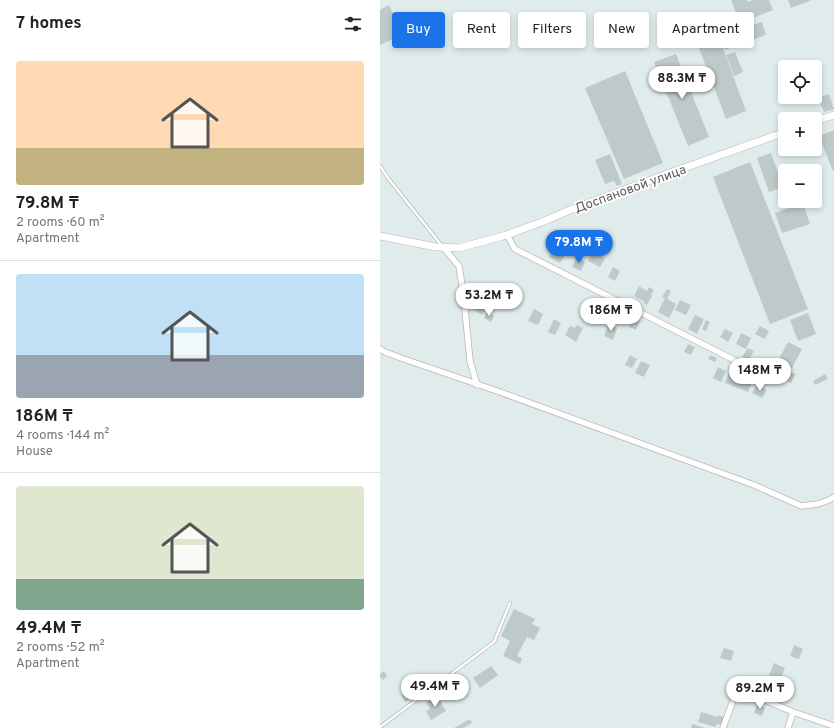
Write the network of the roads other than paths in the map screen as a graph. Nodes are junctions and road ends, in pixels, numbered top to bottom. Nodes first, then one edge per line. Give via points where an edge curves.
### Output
1 (834, 115) edge
2 (822, 119) edge
3 (778, 134) edge
4 (380, 166) edge
5 (507, 235) junction
6 (380, 236) edge
7 (443, 247) junction
8 (380, 349) edge
9 (736, 361) dead end
10 (477, 384) junction
11 (834, 497) edge
12 (510, 603) dead end
13 (793, 712) junction
14 (834, 726) edge
15 (380, 727) edge
16 (723, 728) edge
17 (788, 728) edge

1 - 2 street
3 - 5 street, Доспановой улица
4 - 7 lane
5 - 7 street, Доспановой улица via 459,248
5 - 9 street via 516,249
6 - 7 street, Доспановой улица
7 - 10 street via 459,266 470,361
8 - 10 street
10 - 11 street via 754,485 801,506 818,504
12 - 15 lane via 494,642
13 - 14 street
13 - 16 street via 742,693 734,698
13 - 17 street

